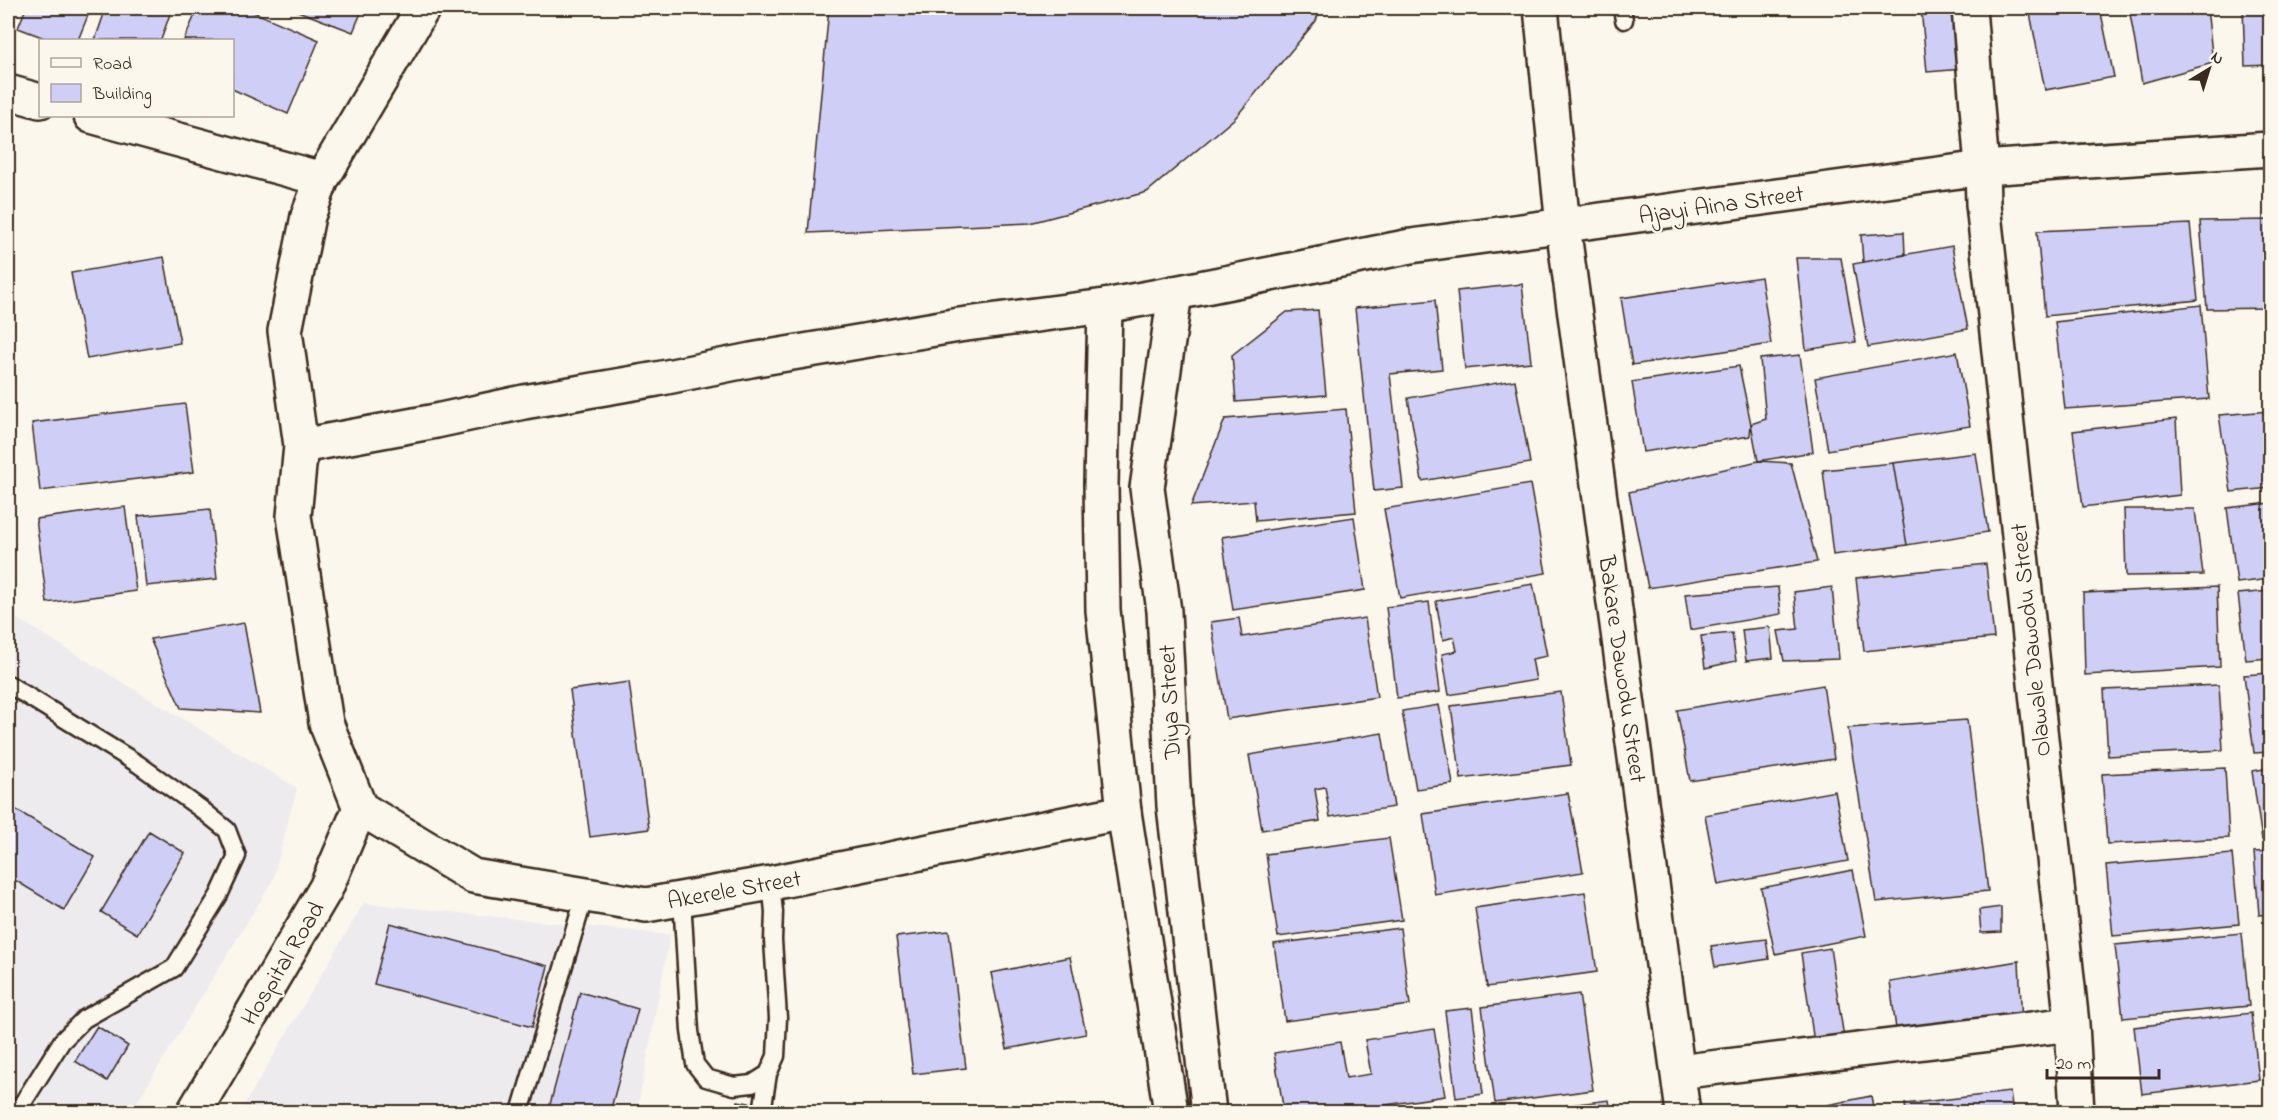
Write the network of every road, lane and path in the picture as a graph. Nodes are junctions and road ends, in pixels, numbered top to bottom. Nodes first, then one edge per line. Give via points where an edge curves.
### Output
1 (423, 8) edge
2 (1541, 8) edge
3 (1969, 8) edge
4 (8, 92) edge
5 (39, 101) edge
6 (95, 117) edge
7 (2271, 149) edge
8 (1982, 168) junction
9 (322, 179) junction
10 (1563, 226) junction
11 (1175, 293) junction
12 (1105, 306) junction
13 (301, 446) junction
14 (8, 684) edge
15 (360, 808) junction
16 (1125, 812) junction
17 (771, 883) junction
18 (585, 895) junction
19 (682, 899) junction
20 (2072, 1024) junction
21 (1678, 1072) junction
22 (768, 1074) junction
23 (16, 1113) edge
24 (194, 1113) edge
25 (520, 1113) edge
26 (762, 1113) edge
27 (1171, 1113) edge
28 (1209, 1113) edge
29 (1683, 1113) edge
30 (2077, 1113) edge

1 - 9 street
2 - 10 street, Bakare Dawodu Street
3 - 8 street, Olawale Dawodu Street
4 - 5 street
6 - 9 street
7 - 8 street, Ajayi Aina Street
8 - 10 street, Ajayi Aina Street
8 - 20 street, Olawale Dawodu Street
9 - 13 street via 308,216 285,331
10 - 11 street, Ajayi Aina Street via 1411,246
10 - 21 street, Bakare Dawodu Street
11 - 12 street, Ajayi Aina Street
11 - 28 street, Diya Street via 1147,488 1164,611 1174,806
12 - 13 street, Ajayi Aina Street via 958,325 751,360
12 - 16 street via 1103,610
13 - 15 street via 294,516 326,723
14 - 23 lane via 201,808 227,830 237,856 219,895 174,968 84,1019 62,1041
15 - 18 street, Akerele Street via 473,876
15 - 24 street, Hospital Road via 326,888
16 - 17 street, Akerele Street
16 - 27 street
17 - 19 street, Akerele Street
17 - 22 lane via 778,1018 776,1056
18 - 19 street, Akerele Street via 646,905
18 - 25 lane
19 - 22 lane via 695,1064 706,1077 734,1086 752,1084
20 - 21 street
20 - 30 street, Olawale Dawodu Street
21 - 29 street, Bakare Dawodu Street
22 - 26 lane

